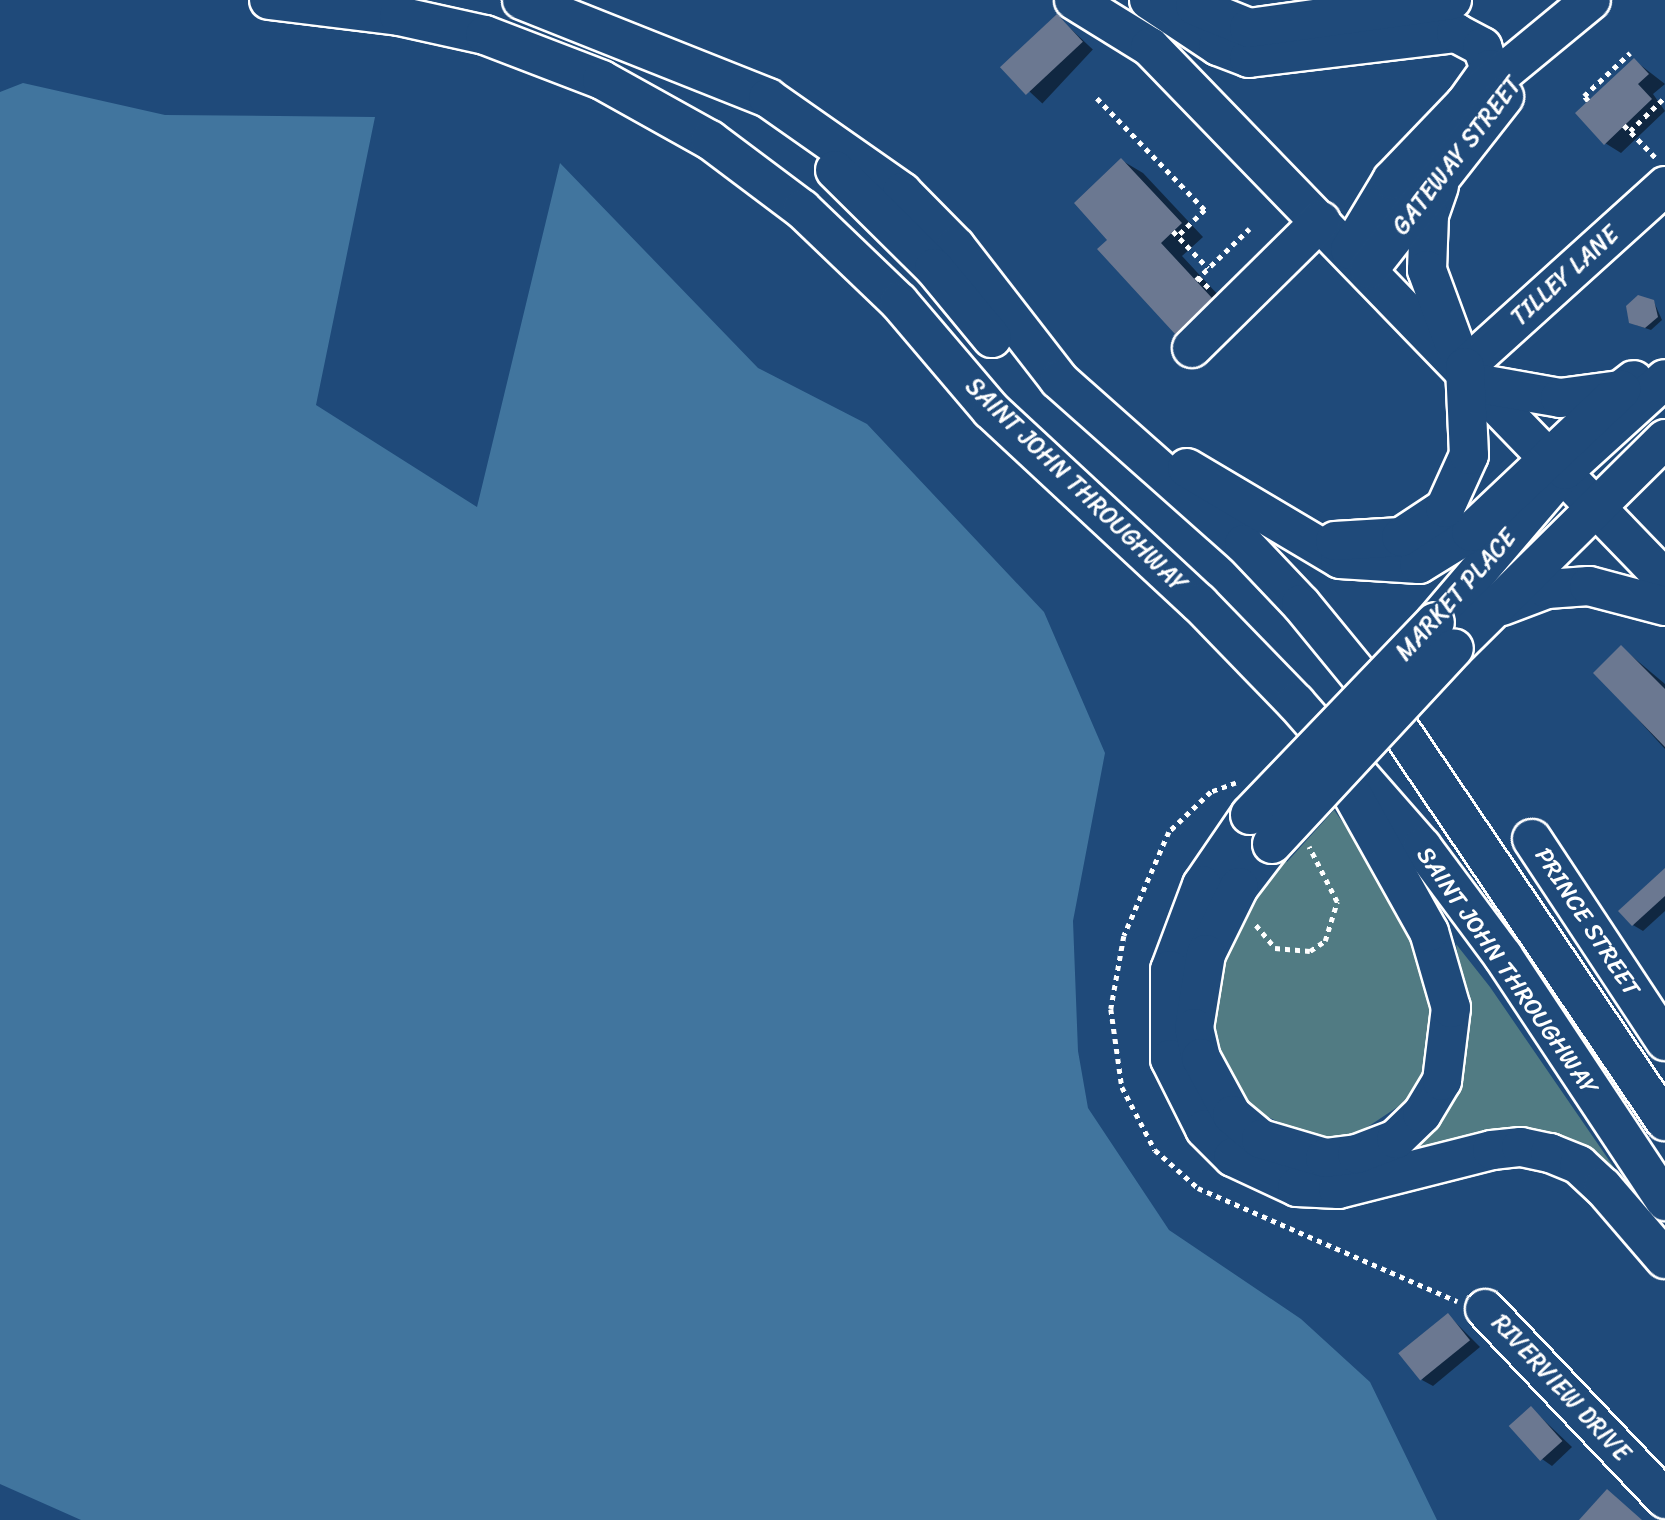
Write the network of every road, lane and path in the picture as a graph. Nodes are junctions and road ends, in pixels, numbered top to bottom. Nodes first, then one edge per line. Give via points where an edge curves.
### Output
1 (269, 0) edge
2 (522, 0) edge
3 (1074, 0) edge
4 (1149, 0) edge
5 (1184, 0) edge
6 (1201, 0) edge
7 (1286, 0) edge
8 (1452, 0) edge
9 (1591, 0) edge
10 (1546, 42) junction
11 (660, 50) junction
12 (1630, 53) dead end
13 (1665, 97) edge
14 (1097, 98) dead end
15 (1588, 101) dead end
16 (1465, 104) junction
17 (1625, 125) dead end
18 (1630, 131) junction
19 (1451, 162) junction
20 (1665, 168) edge
21 (1665, 186) edge
22 (1321, 221) junction
23 (1249, 229) dead end
24 (1174, 231) dead end
25 (1178, 236) junction
26 (956, 247) junction
27 (1360, 260) junction
28 (1208, 268) junction
29 (1196, 280) dead end
30 (1192, 348) dead end
31 (1665, 358) edge
32 (1473, 375) junction
33 (1665, 379) edge
34 (1621, 390) junction
35 (1665, 439) edge
36 (1558, 463) junction
37 (1596, 503) junction
38 (1299, 536) junction
39 (1665, 579) edge
40 (1665, 606) edge
41 (1491, 612) junction
42 (1445, 635) junction
43 (1296, 703) junction
44 (1452, 804) junction
45 (1269, 821) junction
46 (1532, 839) dead end
47 (1256, 914) dead end
48 (1665, 1041) edge
49 (1665, 1121) edge
50 (1665, 1201) edge
51 (1665, 1259) edge
52 (1485, 1309) joint
53 (1665, 1499) edge

1 - 43 main road, SAINT JOHN THROUGHWAY via 399,16 485,35 602,80 710,140 802,209 899,302 991,410 1199,603
2 - 11 main road, SAINT JOHN THROUGHWAY
3 - 22 main road via 1150,47
4 - 16 main road via 1218,47 1249,58 1456,33 1482,47 1490,69
5 - 8 main road via 1249,28
6 - 7 main road via 1245,6
9 - 10 main road, GATEWAY STREET
10 - 16 main road, GATEWAY STREET
10 - 19 main road, GATEWAY STREET
11 - 26 main road, SAINT JOHN THROUGHWAY via 768,98 837,143 902,192
11 - 44 main road, SAINT JOHN THROUGHWAY via 811,150 867,198 1042,397 1280,614
12 - 15 path via 1584,96
13 - 18 path
14 - 25 path via 1205,210
16 - 27 main road, GATEWAY STREET via 1377,196
17 - 18 path
18 - 20 path
19 - 27 main road, GATEWAY STREET
19 - 32 main road via 1432,200 1427,270
21 - 32 main road, TILLEY LANE
22 - 27 main road
22 - 30 main road
23 - 28 path
24 - 25 path
25 - 28 path
26 - 38 main road via 1091,391 1145,438
26 - 44 main road, SAINT JOHN THROUGHWAY via 1059,380 1244,544 1301,604
27 - 32 main road
28 - 29 path
31 - 34 main road
32 - 34 main road via 1560,398
32 - 36 main road
32 - 38 main road via 1469,455 1445,508 1401,537 1342,542
33 - 36 main road, MARKET PLACE
34 - 36 main road
35 - 37 main road, MARKET PLACE
36 - 37 main road
36 - 38 main road via 1471,532 1419,564 1366,565
36 - 42 main road, MARKET PLACE
37 - 39 main road
37 - 41 main road, MARKET PLACE
40 - 41 main road via 1613,588 1564,586 1525,595
41 - 42 main road, MARKET PLACE
42 - 45 main road, MARKET PLACE, bridge
43 - 45 main road via 1429,932 1451,1007 1442,1081 1422,1114 1396,1139 1357,1154 1325,1158 1261,1139 1232,1115 1200,1058 1194,1028 1206,954
43 - 50 main road, SAINT JOHN THROUGHWAY via 1422,847 1503,956
44 - 49 main road, SAINT JOHN THROUGHWAY
45 - 47 path via 1337,902 1325,941 1310,951 1275,948 1262,937
45 - 51 main road via 1202,885 1170,970 1170,1059 1205,1129 1265,1176 1311,1188 1374,1182 1492,1150 1521,1147 1550,1153 1578,1165 1603,1187
45 - 52 path via 1211,792 1192,807 1153,861 1115,972 1112,1035 1122,1087 1156,1150 1198,1188 1244,1213 1373,1260 1438,1296
46 - 48 main road, PRINCE STREET
52 - 53 main road, RIVERVIEW DRIVE

